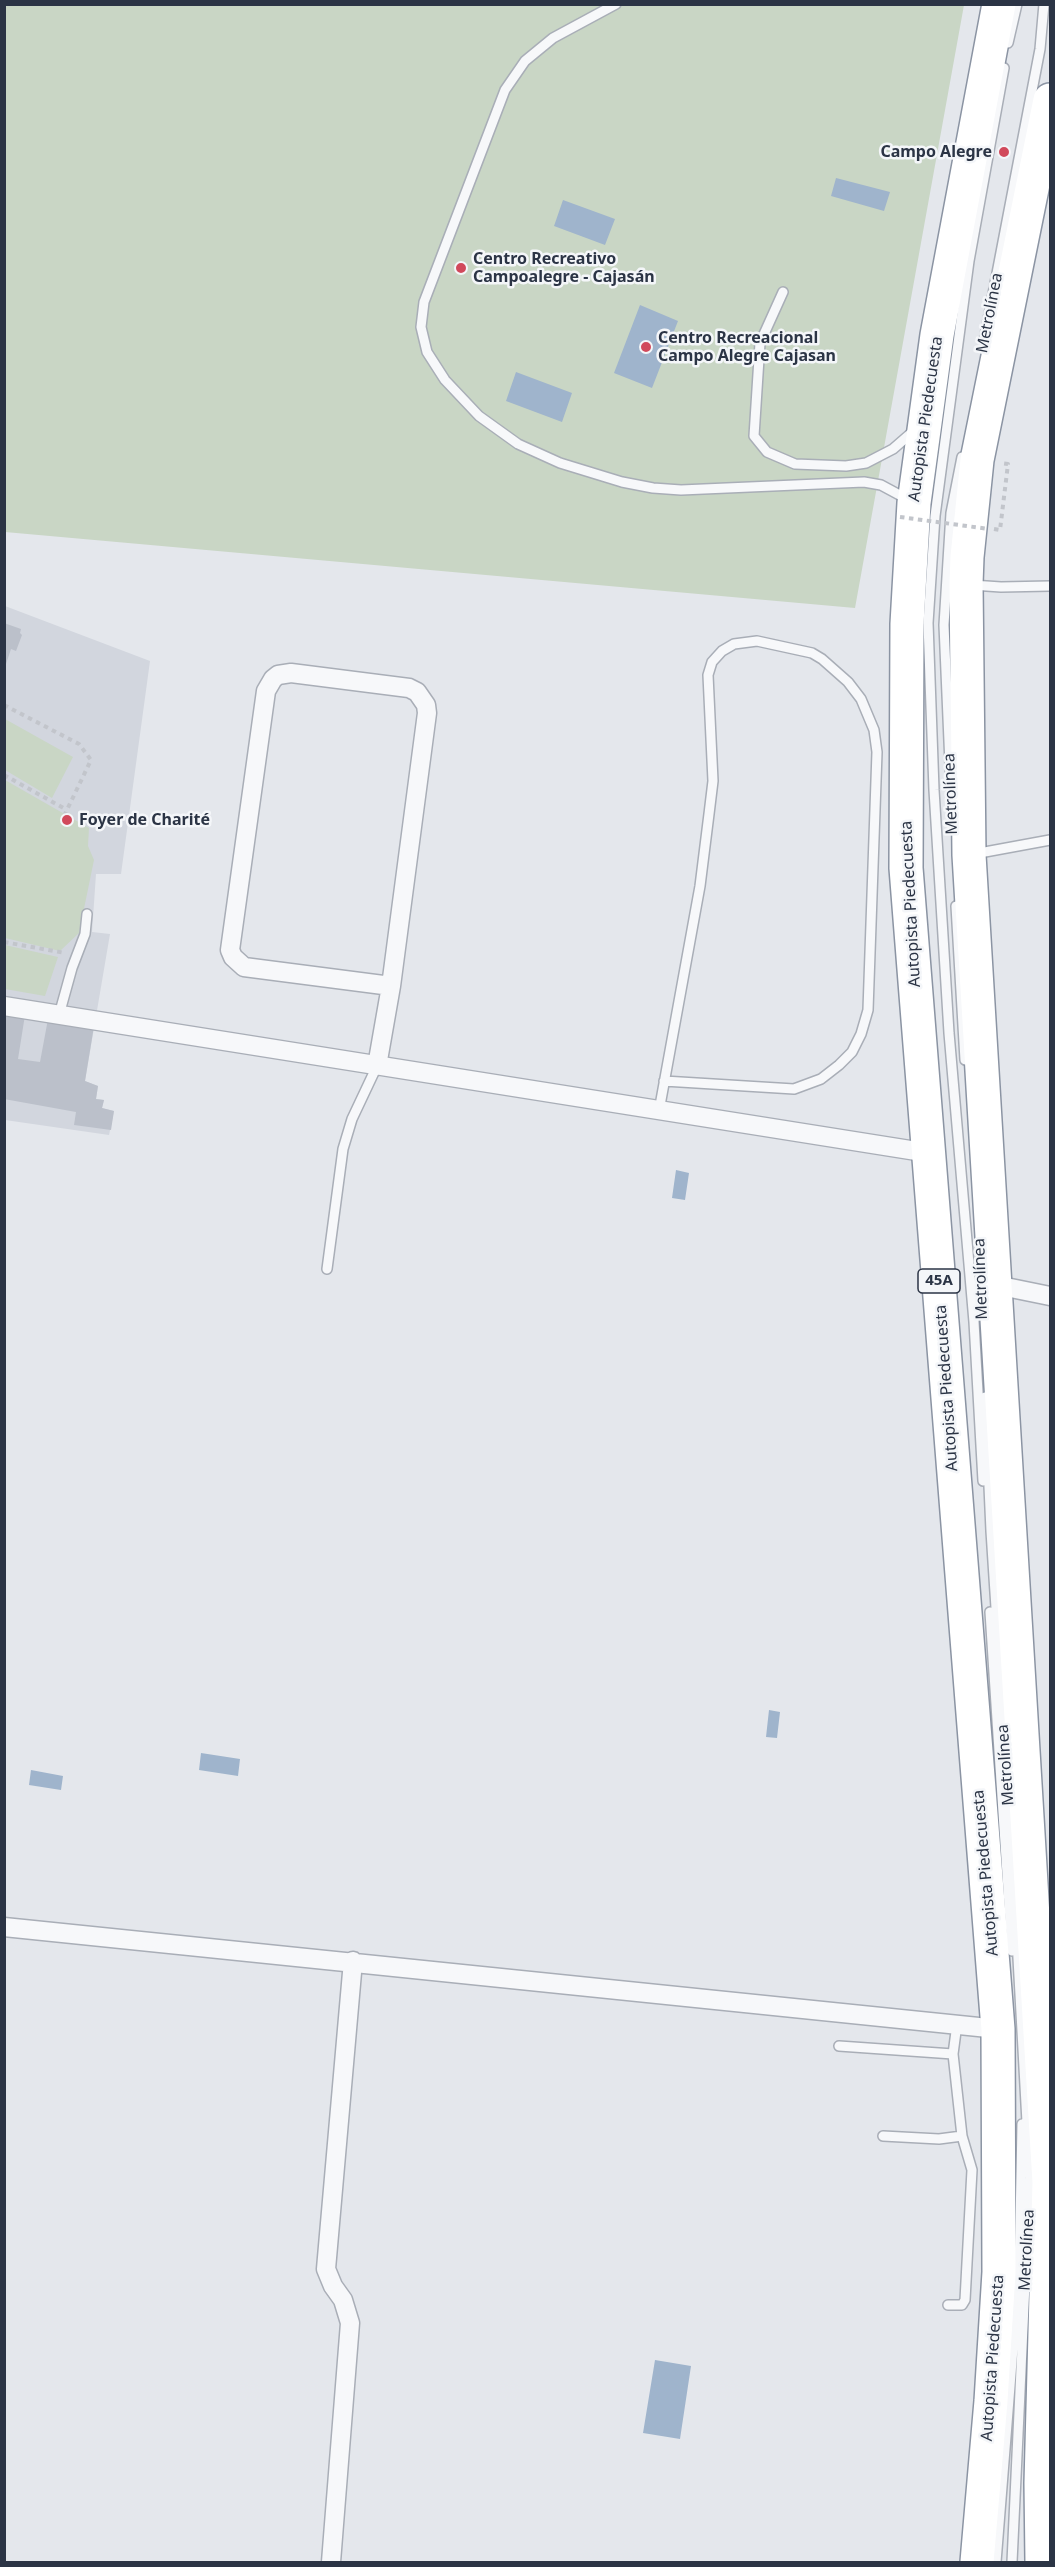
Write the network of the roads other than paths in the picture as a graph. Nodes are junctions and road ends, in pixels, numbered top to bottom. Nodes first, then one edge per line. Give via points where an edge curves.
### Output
1 (616, 4) edge
2 (999, 4) edge
3 (1017, 4) edge
4 (1044, 4) edge
5 (1007, 50) dead end
6 (1005, 62) dead end
7 (1049, 117) edge
8 (783, 292) dead end
9 (982, 354) dead end
10 (924, 422) junction
11 (964, 444) dead end
12 (907, 510) junction
13 (966, 584) junction
14 (1050, 586) edge
15 (952, 819) dead end
16 (1050, 840) edge
17 (969, 855) junction
18 (956, 898) dead end
19 (87, 914) dead end
20 (392, 986) junction
21 (4, 1006) edge
22 (59, 1015) junction
23 (377, 1066) junction
24 (966, 1072) dead end
25 (664, 1081) junction
26 (659, 1111) junction
27 (929, 1153) junction
28 (327, 1269) dead end
29 (988, 1278) junction
30 (1050, 1296) edge
31 (4, 1927) edge
32 (353, 1961) junction
33 (957, 2024) junction
34 (998, 2029) junction
35 (839, 2046) dead end
36 (953, 2054) junction
37 (883, 2136) dead end
38 (962, 2136) junction
39 (1050, 2182) edge
40 (948, 2305) dead end
41 (1045, 2555) edge
42 (331, 2562) edge
43 (977, 2562) edge
44 (996, 2562) edge
45 (1012, 2562) edge

1 - 12 lane via 553,38 525,61 505,90 424,302 422,327 427,352 445,380 479,416 518,444 560,463 622,482 681,490 864,482 893,490
2 - 10 highway, Autopista Piedecuesta / 45A
3 - 5 lane
4 - 9 lane, Metrolínea via 1040,49
6 - 44 lane, Metrolínea via 969,261 935,516 928,623 947,1010 974,1322 1022,2105 1019,2273
7 - 13 highway via 977,460
8 - 10 lane via 760,343 754,436 767,452 795,464 866,464 893,449
10 - 12 highway, Autopista Piedecuesta / 45A
11 - 15 lane, Metrolínea via 951,513 944,625
12 - 27 highway, Autopista Piedecuesta / 45A via 906,868
13 - 14 lane
13 - 17 highway
16 - 17 lane
17 - 29 highway
18 - 24 lane
19 - 22 lane via 85,934
20 - 20 street via 426,705 409,688 291,673 278,675 266,692 230,950 244,967
20 - 23 street
21 - 22 street
22 - 23 street
23 - 26 street
23 - 28 lane via 352,1119 343,1149
25 - 25 lane via 794,1089 821,1079 839,1065 852,1052 861,1034 868,1010 877,764 874,730 861,699 848,682 812,653 757,641 734,644 712,662 708,675 713,781 700,886
25 - 26 lane
26 - 27 street
27 - 34 highway, Autopista Piedecuesta / 45A
29 - 30 street
29 - 39 highway
29 - 45 lane, Metrolínea via 991,1531 1030,2177
31 - 32 street
32 - 33 street
32 - 42 street via 326,2270 343,2300 350,2323
33 - 34 street
33 - 36 lane
34 - 43 highway, Autopista Piedecuesta / 45A via 999,2272
35 - 36 lane
36 - 38 lane
37 - 38 lane
38 - 40 lane via 972,2170 964,2300 962,2305
39 - 41 highway via 1041,2483

